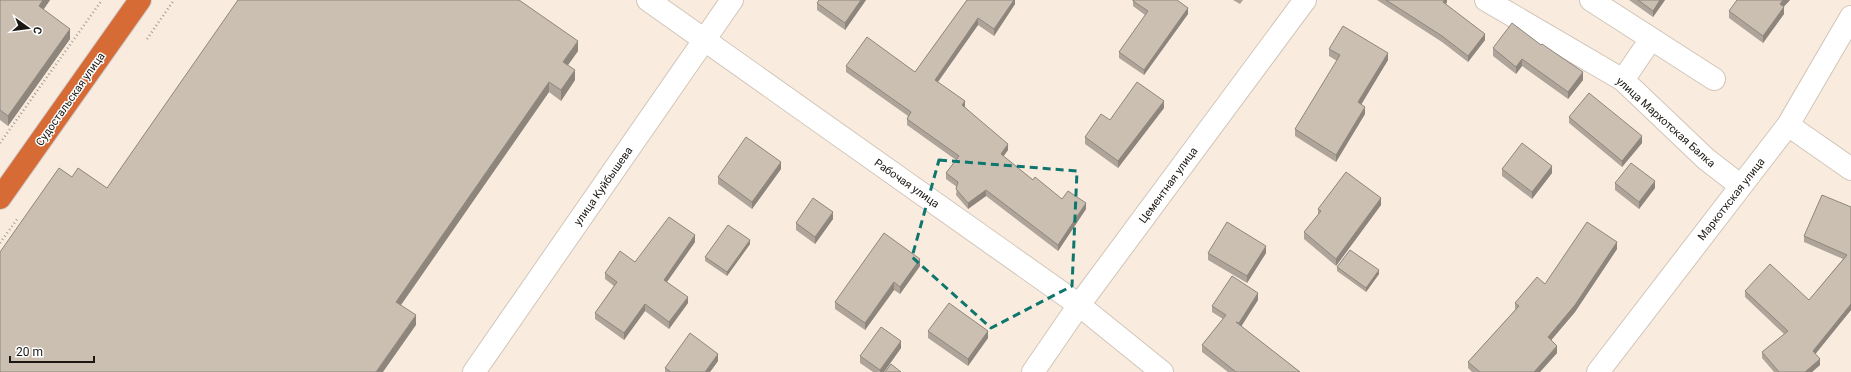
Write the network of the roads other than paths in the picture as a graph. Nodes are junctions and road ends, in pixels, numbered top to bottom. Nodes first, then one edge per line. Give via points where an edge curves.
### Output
1 (140, 0) edge
2 (648, 0) edge
3 (732, 0) edge
4 (1305, 0) edge
5 (1486, 0) edge
6 (1591, 0) edge
7 (1851, 17) edge
8 (1651, 39) junction
9 (704, 40) junction
10 (1714, 79) dead end
11 (1623, 80) junction
12 (1788, 125) junction
13 (1851, 169) edge
14 (1741, 186) junction
15 (0, 198) edge
16 (1080, 305) junction
17 (474, 372) edge
18 (1033, 372) edge
19 (1162, 372) edge
20 (1598, 372) edge

1 - 15 highway, Судостальская улица
2 - 9 street, Рабочая улица
3 - 9 street, улица Куйбышева
4 - 16 street, Цементная улица
5 - 11 street, улица Мархотская Балка
6 - 8 street
7 - 12 street, Маркотхская улица
8 - 10 street
8 - 11 street
9 - 16 street, Рабочая улица
9 - 17 street, улица Куйбышева
11 - 14 street, улица Мархотская Балка via 1706,159
12 - 13 street
12 - 14 street, Маркотхская улица
14 - 20 street, Маркотхская улица
16 - 18 street, Цементная улица
16 - 19 street, Рабочая улица

